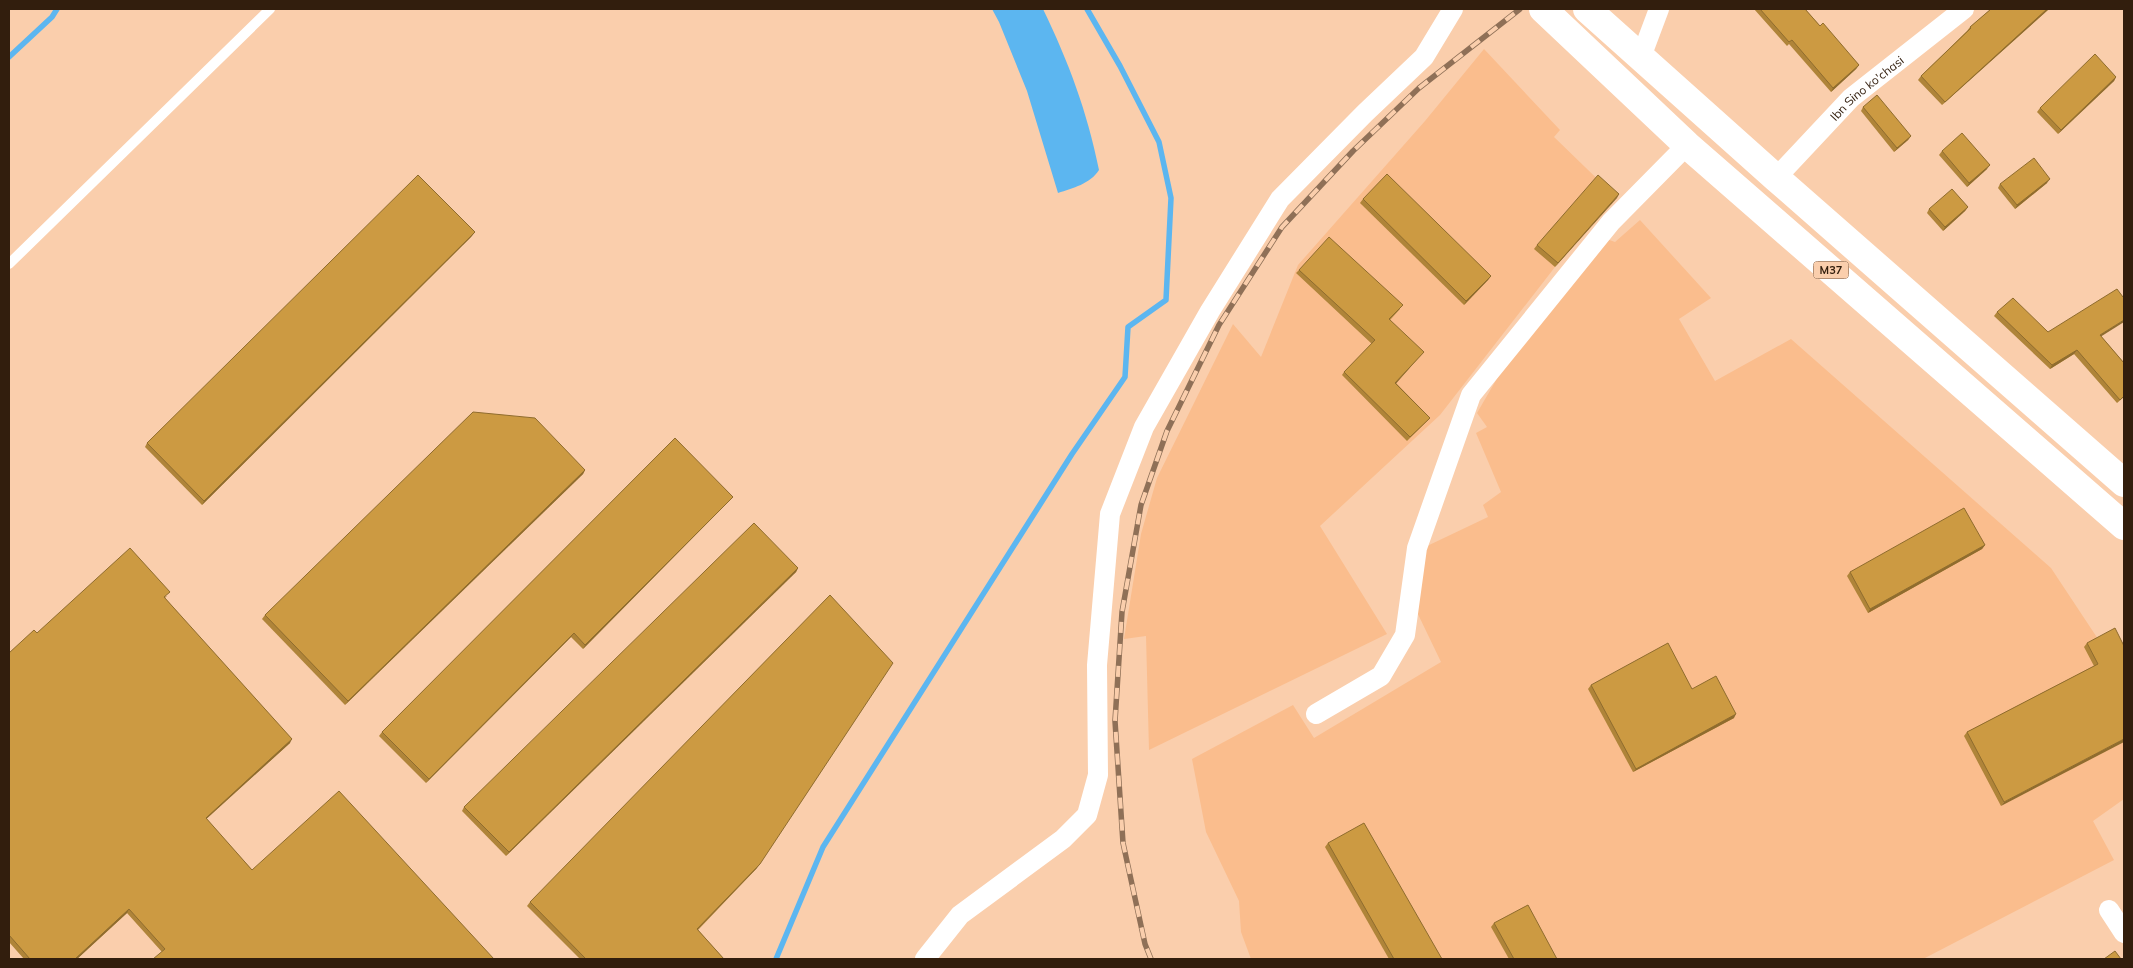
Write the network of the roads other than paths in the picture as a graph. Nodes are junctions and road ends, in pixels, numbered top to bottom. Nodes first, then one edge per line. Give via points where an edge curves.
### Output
1 (270, 9) edge
2 (1452, 9) edge
3 (1543, 9) edge
4 (1587, 9) edge
5 (1660, 9) edge
6 (1964, 9) edge
7 (1641, 58) junction
8 (1687, 145) junction
9 (1776, 178) junction
10 (9, 264) edge
11 (1902, 288) junction
12 (1883, 315) junction
13 (2124, 483) edge
14 (2124, 526) edge
15 (1316, 714) dead end
16 (2109, 910) dead end
17 (2124, 933) edge
18 (925, 959) edge

1 - 10 lane
2 - 18 street via 1424,57 1280,200 1210,311 1144,427 1110,514 1098,664 1098,775 1087,815 1063,839 960,915
3 - 8 highway, M37
4 - 7 highway, M37
5 - 7 street
6 - 9 street, Ibn Sino ko'chasi via 1851,98
7 - 9 highway, M37
8 - 12 highway, M37
8 - 15 street via 1611,222 1471,395 1417,548 1405,635 1380,676
9 - 11 highway, M37
11 - 12 highway
11 - 13 highway, M37
12 - 14 highway, M37
16 - 17 street

